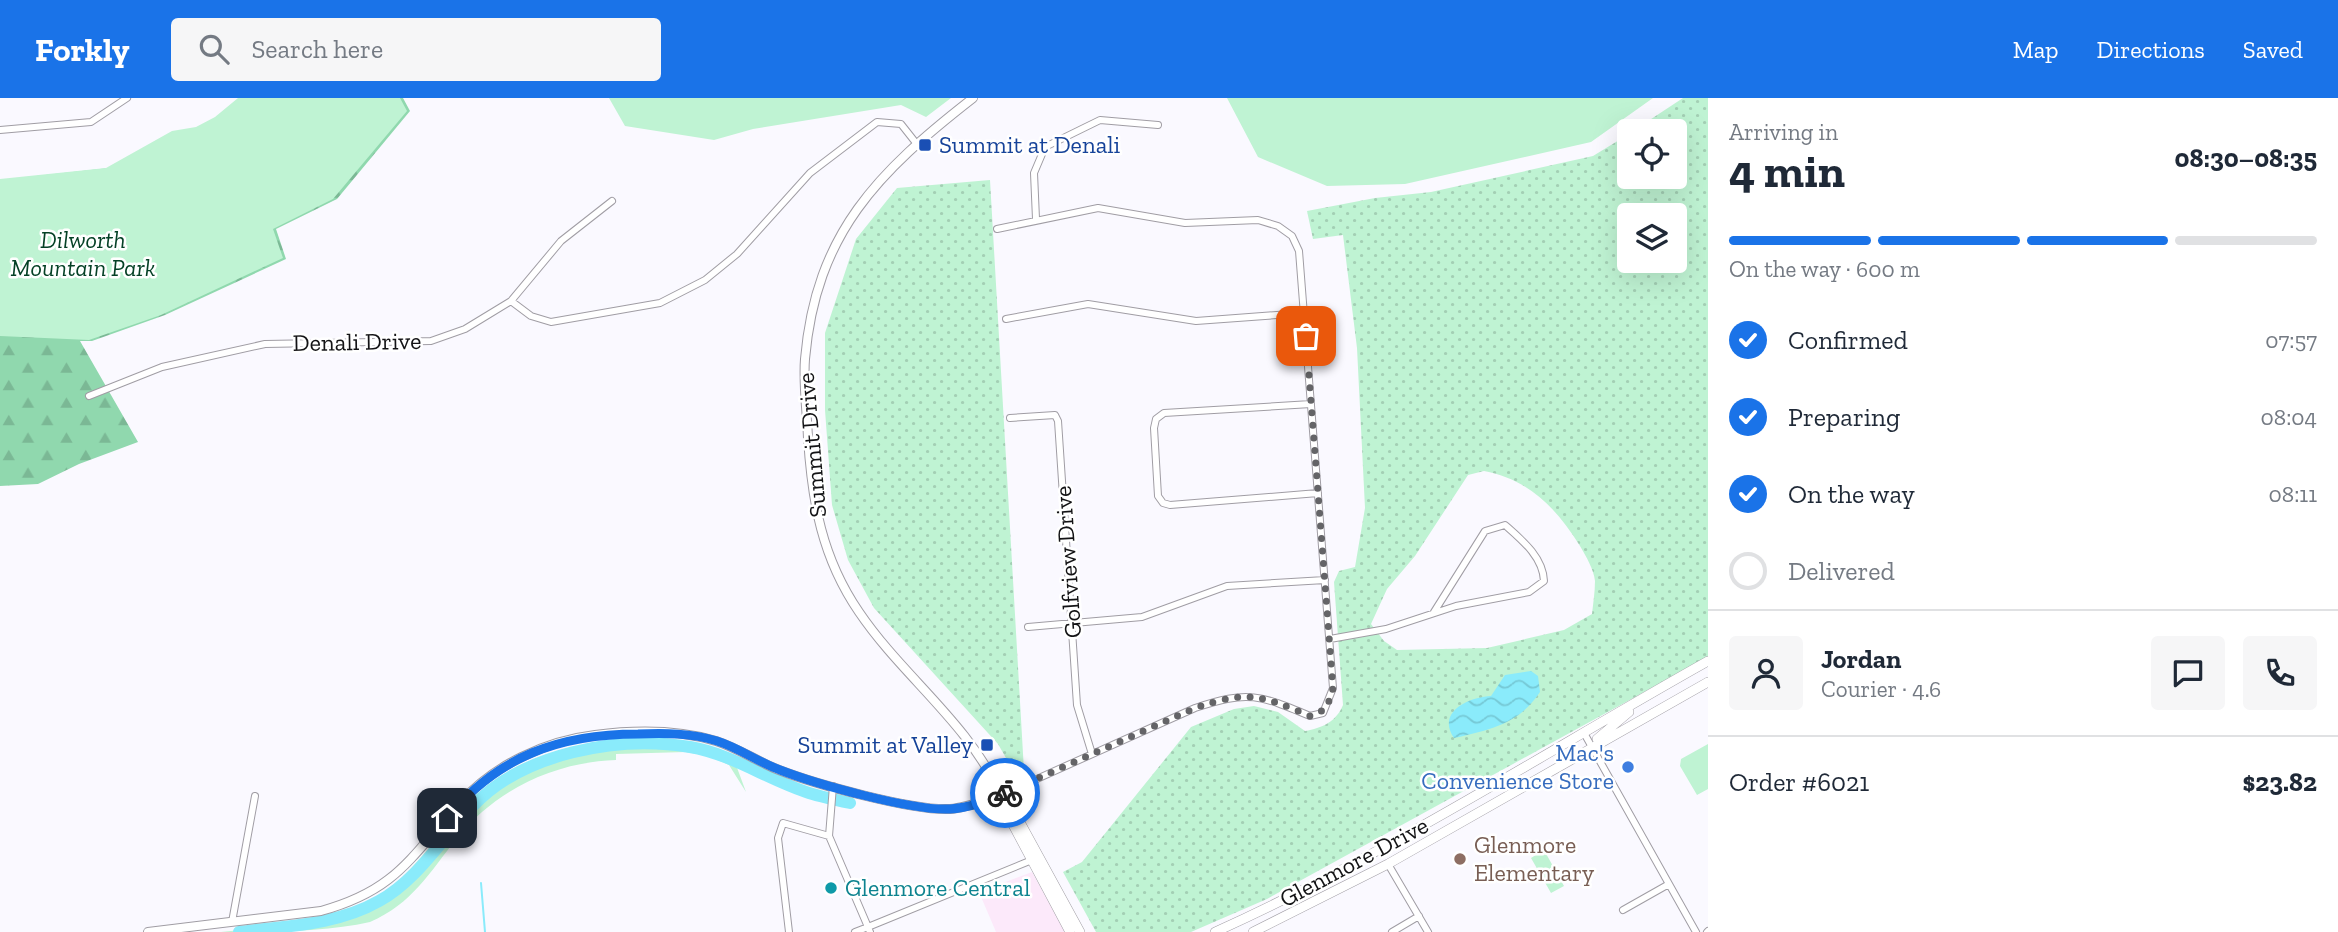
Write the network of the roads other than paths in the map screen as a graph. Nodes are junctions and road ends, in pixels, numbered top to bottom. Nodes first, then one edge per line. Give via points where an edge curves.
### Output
1 (127, 98) edge
2 (973, 98) edge
3 (1158, 125) dead end
4 (0, 130) edge
5 (916, 143) junction
6 (612, 201) dead end
7 (1036, 219) junction
8 (997, 229) dead end
9 (512, 301) junction
10 (1304, 313) junction
11 (1006, 319) dead end
12 (89, 396) dead end
13 (1311, 404) junction
14 (1010, 418) dead end
15 (1318, 492) junction
16 (1325, 580) junction
17 (1434, 612) junction
18 (1072, 623) junction
19 (1028, 627) dead end
20 (1330, 639) junction
21 (1708, 661) edge
22 (1708, 682) edge
23 (1662, 687) junction
24 (1584, 733) junction
25 (1591, 746) junction
26 (1092, 754) junction
27 (832, 786) junction
28 (1001, 795) junction
29 (255, 796) dead end
30 (829, 836) junction
31 (1032, 860) junction
32 (1388, 864) junction
33 (1669, 884) junction
34 (1623, 909) dead end
35 (1419, 916) junction
36 (232, 922) junction
37 (869, 930) edge
38 (148, 932) edge
39 (155, 932) edge
40 (789, 932) edge
41 (855, 932) edge
42 (1070, 932) edge
43 (1080, 932) edge
44 (1215, 932) edge
45 (1253, 932) edge
46 (1392, 932) edge
47 (1428, 932) edge
48 (1696, 932) edge

1 - 4 street via 91,122
2 - 5 street, Summit Drive
3 - 7 street via 1100,120 1045,147 1034,173
5 - 9 street via 901,124 877,122 810,173 737,254 705,280 660,303 551,322 531,316
5 - 28 street, Summit Drive via 848,220 824,268 811,310 805,362 811,491 820,535 859,612 947,712 978,752
6 - 9 street, Denali Drive via 561,241
7 - 8 street
7 - 10 street via 1098,208 1185,223 1258,220 1278,226 1292,236 1299,251
9 - 12 street, Denali Drive via 465,329 431,341 265,344 162,368
10 - 11 street via 1196,321 1088,304
10 - 13 street
13 - 15 street
13 - 15 street via 1164,413 1154,428 1158,496 1170,505
14 - 18 street, Golfview Drive via 1055,415 1058,421
15 - 16 street
16 - 18 street via 1227,586 1142,617
16 - 20 street
17 - 17 street via 1529,592 1544,581 1544,570 1527,545 1505,525 1497,526 1485,531
17 - 20 street via 1387,629
18 - 19 street
18 - 26 street, Golfview Drive via 1077,705
20 - 26 street via 1333,688 1323,713 1310,716 1250,695 1224,698
21 - 23 main road, Glenmore Drive
22 - 25 main road, Glenmore Drive
23 - 24 main road, Glenmore Drive
23 - 25 main road
24 - 25 street
24 - 44 main road, Glenmore Drive via 1353,864
25 - 32 main road, Glenmore Drive
25 - 33 street
26 - 28 street
27 - 28 street via 932,808 951,809
27 - 30 street
27 - 36 street via 778,770 718,741 679,733 571,738 502,768 461,801 415,857 348,904
28 - 31 main road, Summit Drive
28 - 43 main road, Summit Drive
29 - 36 street
30 - 37 street
30 - 40 street via 783,823 778,838
31 - 37 street
31 - 42 main road, Summit Drive
32 - 35 street
32 - 45 main road, Glenmore Drive
33 - 34 street
33 - 48 street
35 - 46 street
35 - 47 street
36 - 39 street
37 - 41 street
38 - 39 street

